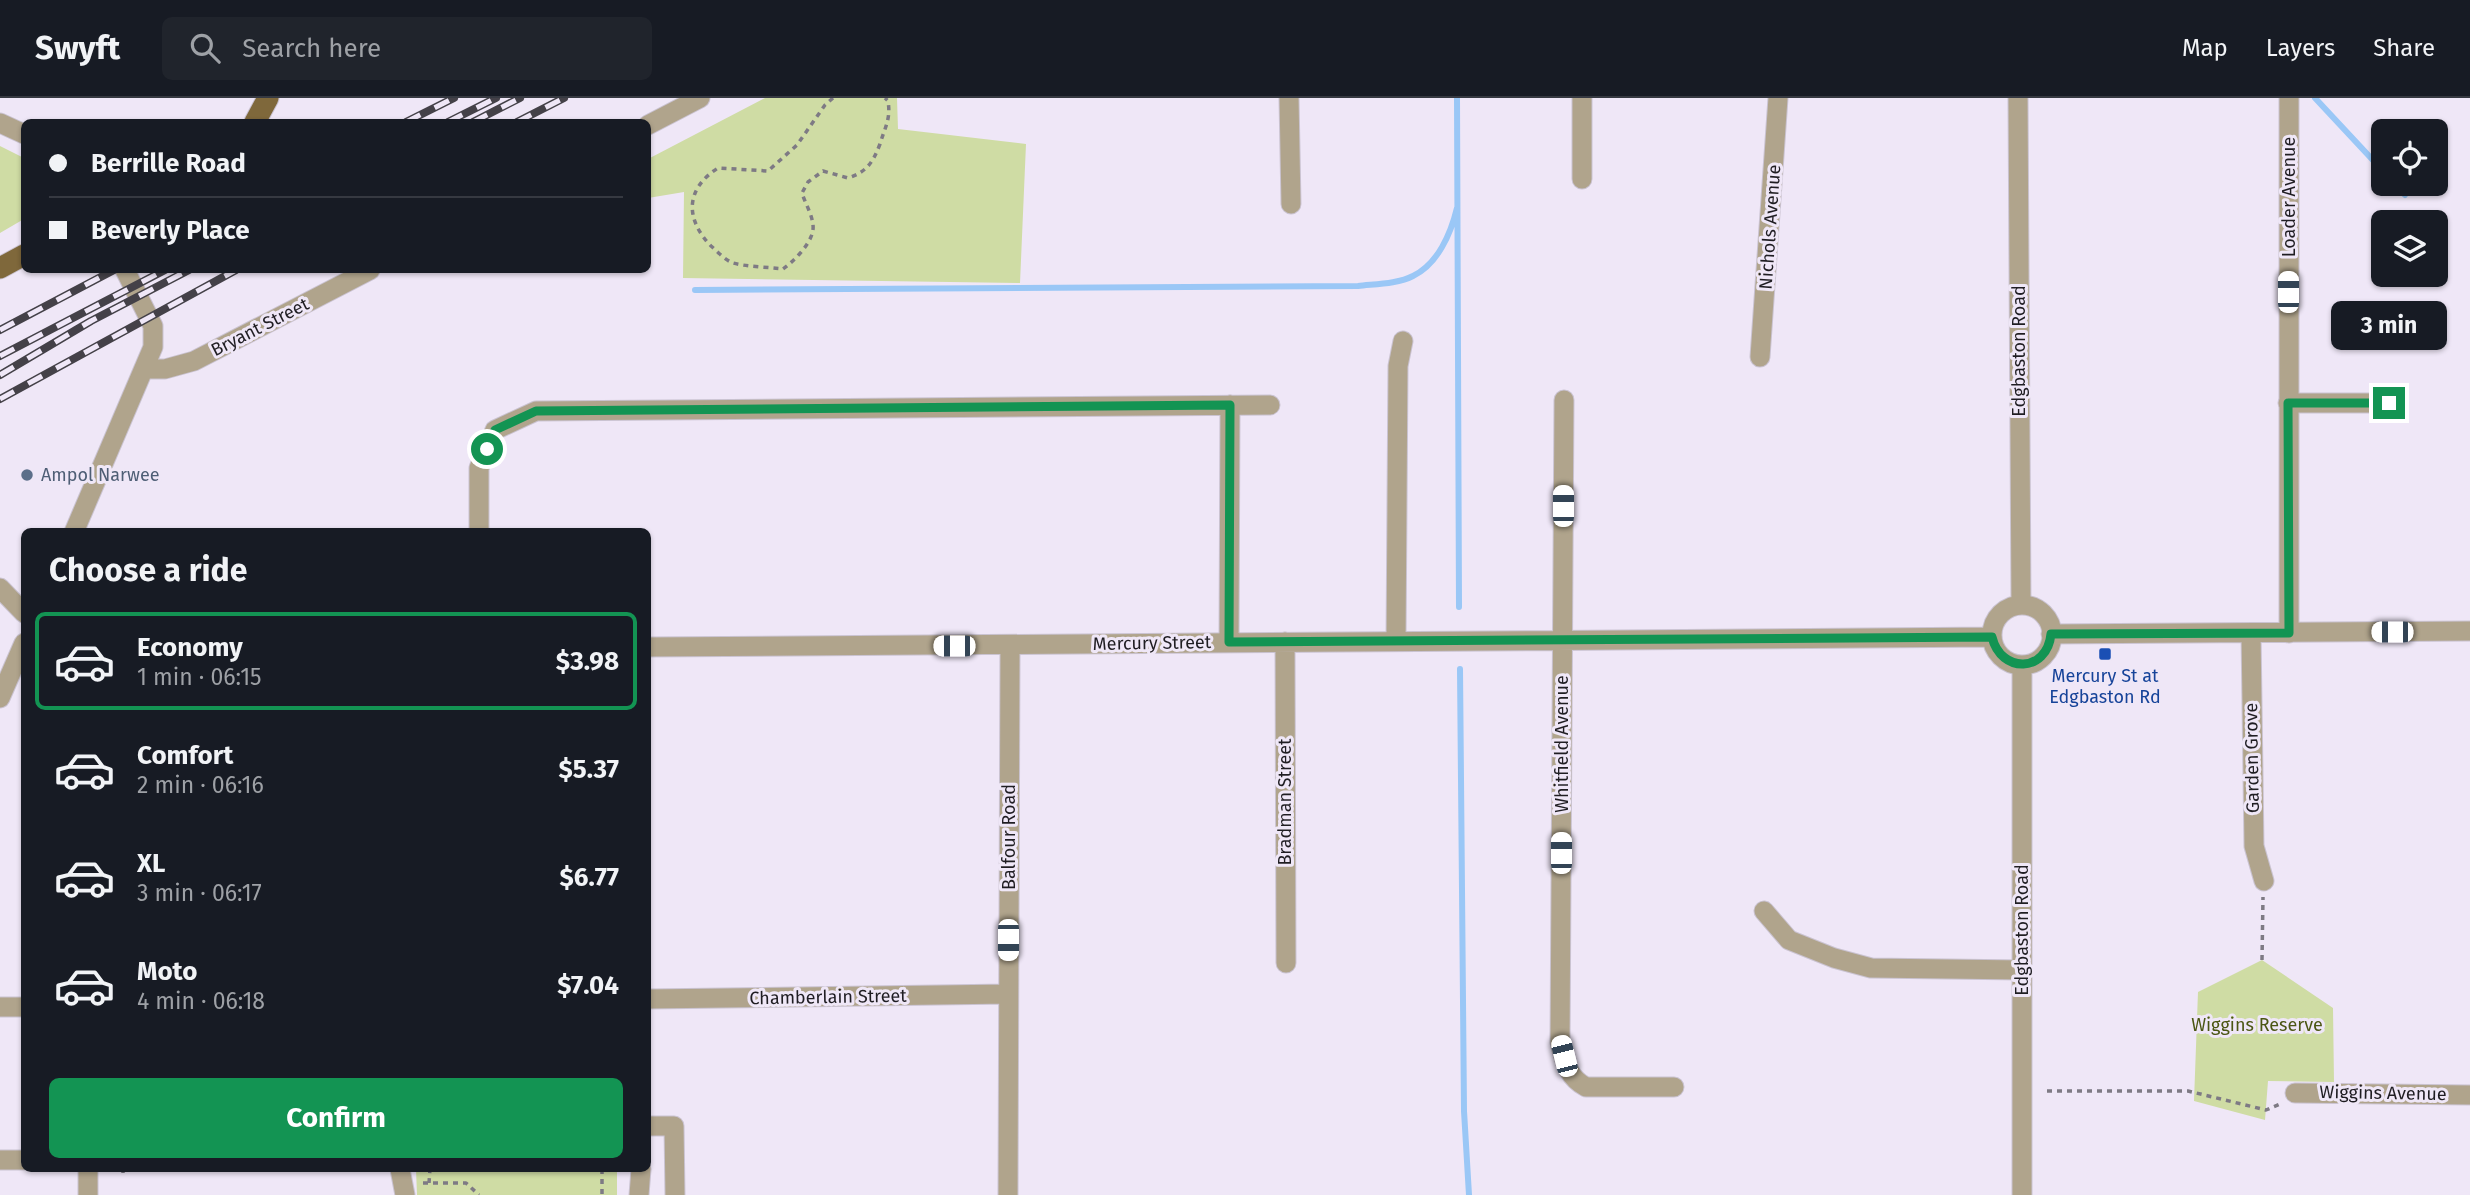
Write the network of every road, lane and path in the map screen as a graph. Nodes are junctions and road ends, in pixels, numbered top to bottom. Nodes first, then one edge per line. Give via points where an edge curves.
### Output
1 (268, 98) edge
2 (700, 98) edge
3 (833, 98) edge
4 (885, 98) edge
5 (1289, 98) edge
6 (1582, 98) edge
7 (1778, 98) edge
8 (2018, 98) edge
9 (2289, 98) edge
10 (257, 119) edge
11 (0, 122) edge
12 (651, 123) edge
13 (21, 132) edge
14 (1582, 179) dead end
15 (1291, 204) dead end
16 (21, 257) edge
17 (0, 268) edge
18 (126, 273) edge
19 (364, 273) edge
20 (1403, 341) dead end
21 (1760, 357) dead end
22 (145, 369) junction
23 (1564, 400) dead end
24 (2288, 403) junction
25 (2389, 403) dead end
26 (1230, 405) junction
27 (1270, 405) dead end
28 (76, 528) edge
29 (479, 528) edge
30 (0, 588) edge
31 (2021, 604) junction
32 (21, 610) edge
33 (2470, 631) edge
34 (2251, 633) junction
35 (2289, 633) junction
36 (2051, 634) junction
37 (1992, 637) junction
38 (1563, 638) junction
39 (1396, 641) junction
40 (1229, 642) junction
41 (1285, 642) junction
42 (1010, 646) junction
43 (651, 647) edge
44 (21, 650) edge
45 (2022, 665) junction
46 (0, 698) edge
47 (2264, 881) joint
48 (1764, 911) dead end
49 (2262, 960) dead end
50 (1286, 963) dead end
51 (2022, 970) junction
52 (1008, 994) junction
53 (651, 999) edge
54 (0, 1007) edge
55 (21, 1007) edge
56 (1674, 1087) dead end
57 (2047, 1091) dead end
58 (2301, 1092) joint
59 (2470, 1094) edge
60 (651, 1126) edge
61 (0, 1160) edge
62 (21, 1160) edge
63 (88, 1172) edge
64 (430, 1172) edge
65 (601, 1172) edge
66 (641, 1172) edge
67 (404, 1183) edge
68 (429, 1183) junction
69 (88, 1195) edge
70 (479, 1195) edge
71 (602, 1195) edge
72 (639, 1195) edge
73 (675, 1195) edge
74 (1008, 1195) edge
75 (2022, 1195) edge

1 - 10 main road
2 - 12 street
3 - 4 path via 797,145 768,171 718,169 700,184 694,194 694,223 724,258 783,269 794,262 813,226 802,193 808,182 822,171 848,178 869,167 888,126
5 - 15 street
6 - 14 street
7 - 21 street, Nichols Avenue
8 - 31 street, Edgbaston Road
9 - 24 street, Loader Avenue
11 - 13 street
16 - 17 main road
18 - 22 street via 153,326 153,347
19 - 22 street, Bryant Street via 194,360 165,369
20 - 39 street via 1398,366
22 - 28 street
23 - 38 street, Whitfield Avenue
24 - 25 street
24 - 35 street, Loader Avenue
26 - 27 street
26 - 29 street via 536,411 495,430 479,468
26 - 40 street
30 - 32 street
31 - 36 street via 2046,617
31 - 37 street via 1997,619
33 - 35 street
34 - 35 street
34 - 36 street
34 - 47 street, Garden Grove via 2254,846
36 - 45 street via 2046,652
37 - 38 street, Mercury Street
37 - 45 street via 1998,653
38 - 39 street, Mercury Street
38 - 56 street, Whitfield Avenue via 1562,1051 1574,1080 1586,1087
39 - 41 street, Mercury Street
40 - 41 street, Mercury Street
40 - 42 street, Mercury Street
41 - 50 street, Bradman Street
42 - 43 street, Mercury Street
42 - 52 street, Balfour Road
44 - 46 street
45 - 51 street, Edgbaston Road
47 - 49 path
48 - 51 street via 1789,940 1871,968
51 - 75 street, Edgbaston Road
52 - 53 street, Chamberlain Street
52 - 74 street, Balfour Road
54 - 55 street
57 - 58 path via 2189,1091 2266,1110
58 - 59 street, Wiggins Avenue
60 - 73 street via 674,1125
61 - 62 street
63 - 69 street
64 - 68 path
65 - 71 path
66 - 72 street
67 - 68 path
68 - 70 path via 466,1183

